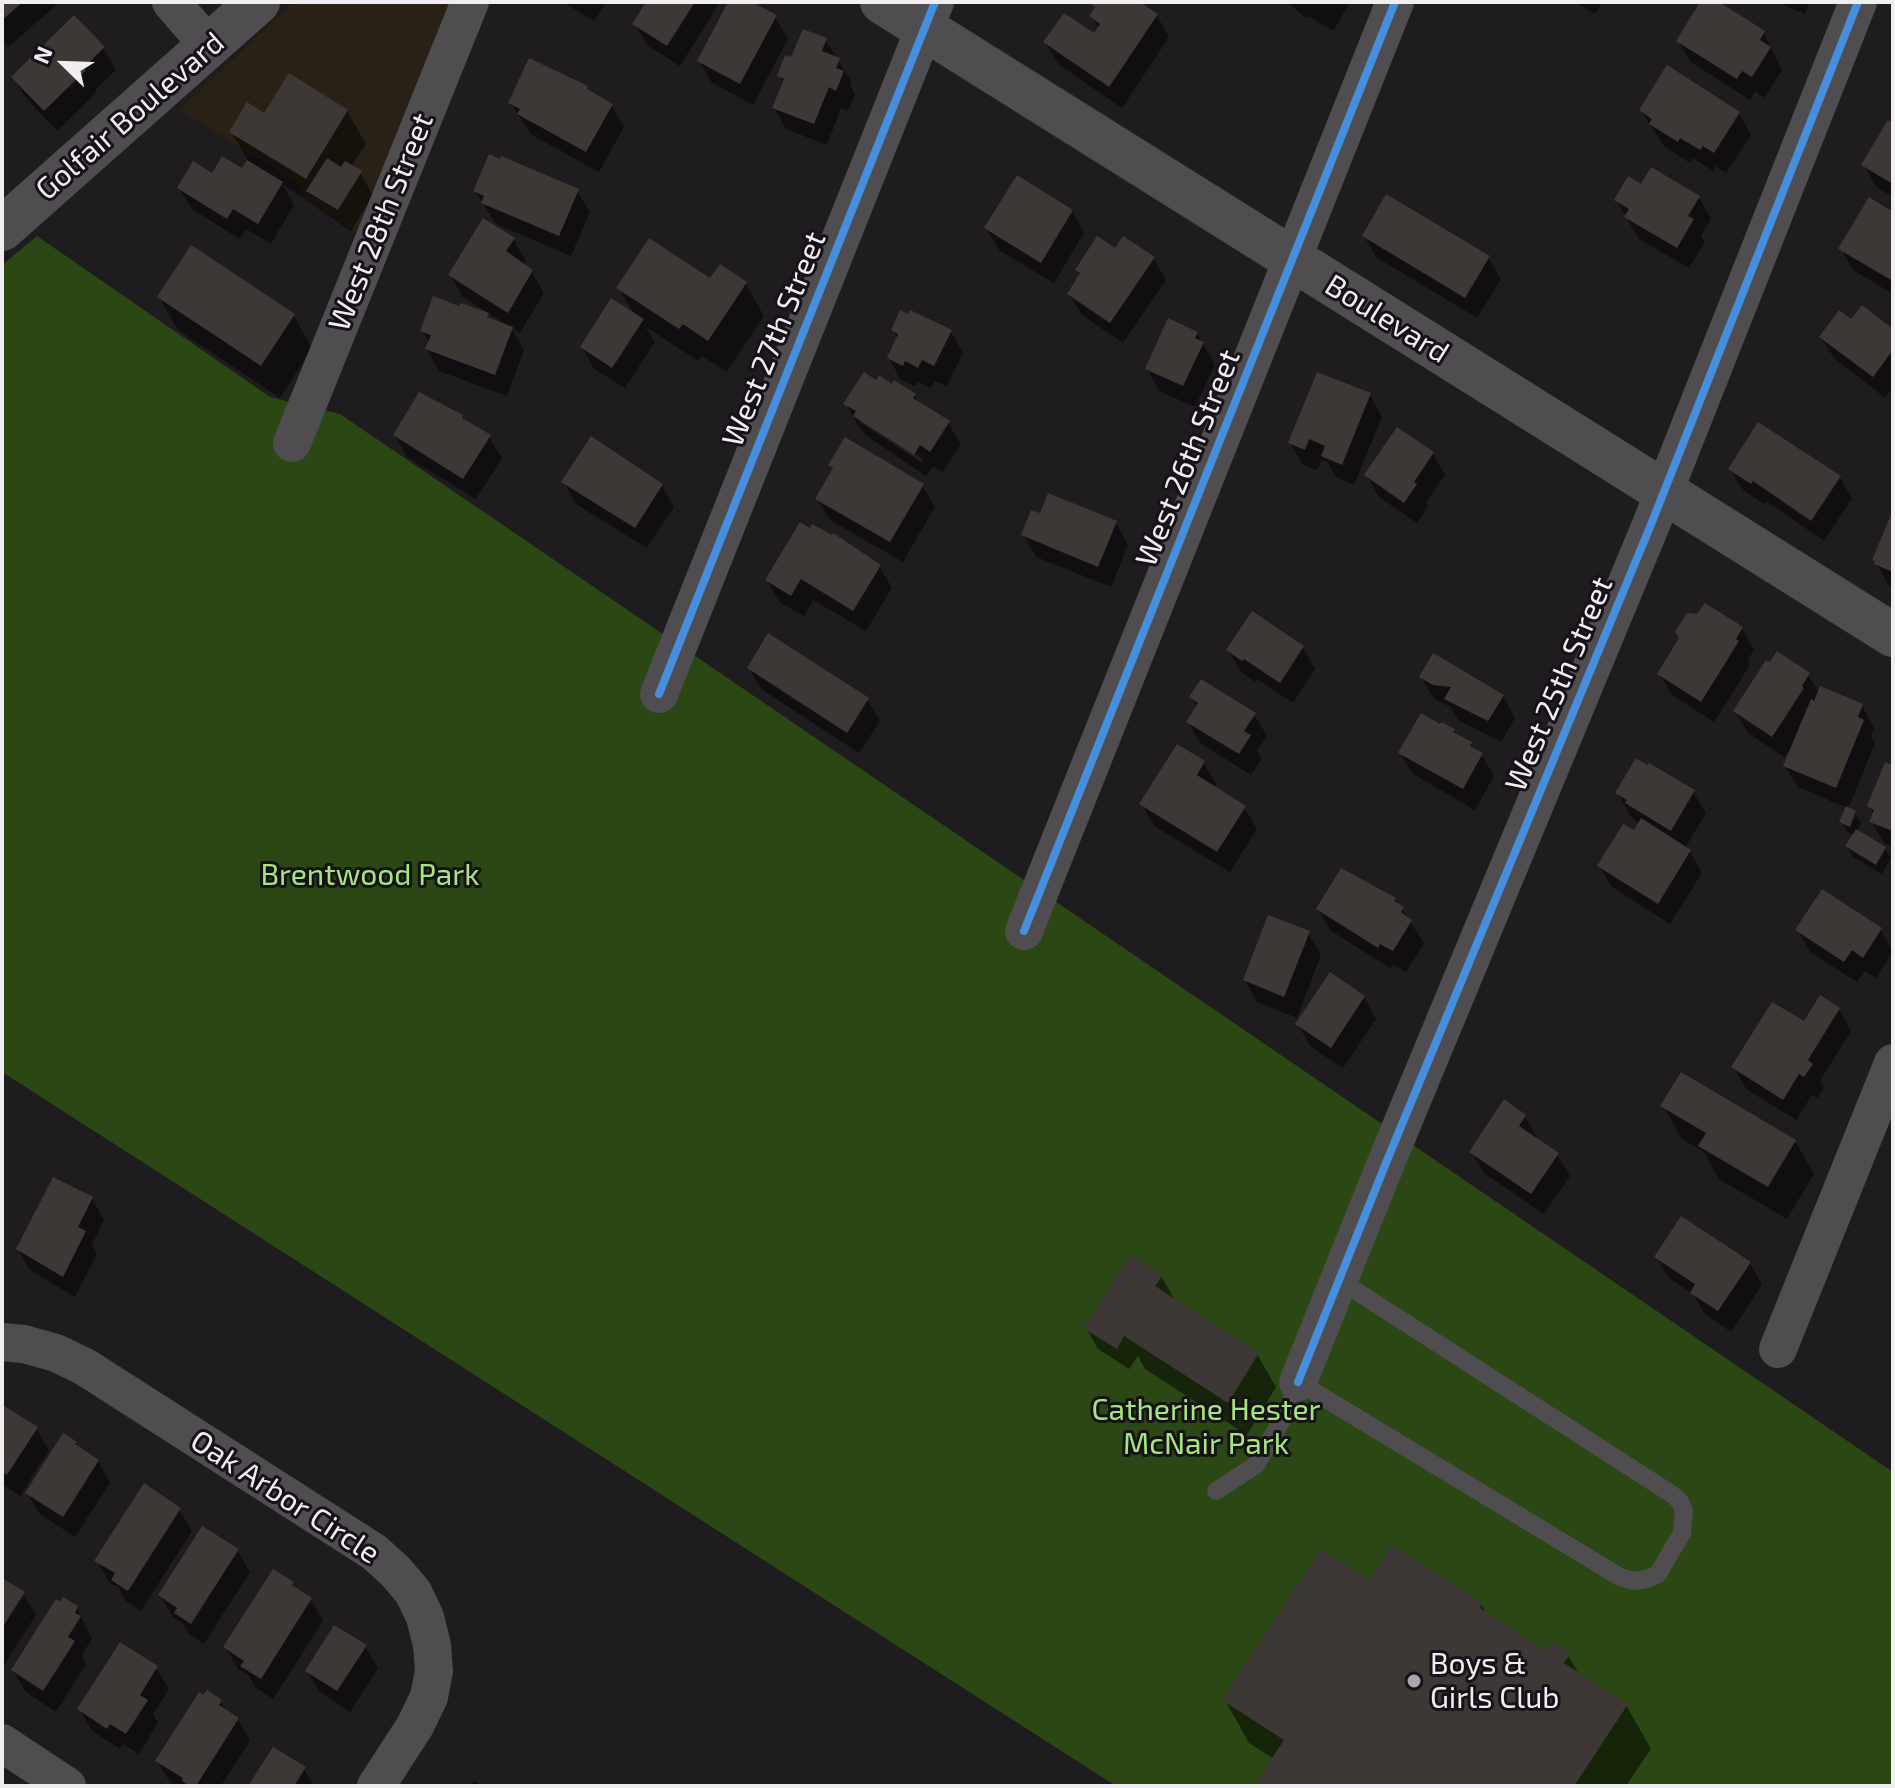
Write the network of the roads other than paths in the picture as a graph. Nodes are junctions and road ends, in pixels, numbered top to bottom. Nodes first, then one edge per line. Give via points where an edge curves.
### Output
1 (171, 2) edge
2 (258, 2) edge
3 (470, 2) edge
4 (882, 2) edge
5 (1395, 2) edge
6 (1858, 2) edge
7 (929, 15) edge
8 (210, 47) junction
9 (2, 229) edge
10 (1292, 260) junction
11 (292, 443) dead end
12 (1664, 491) junction
13 (1893, 635) edge
14 (659, 694) dead end
15 (1024, 931) dead end
16 (1893, 1063) edge
17 (1339, 1280) junction
18 (2, 1342) edge
19 (1778, 1349) dead end
20 (1298, 1382) junction
21 (1216, 1491) dead end
22 (2, 1743) edge
23 (67, 1786) edge
24 (376, 1786) edge

1 - 8 street
2 - 8 main road, Golfair Boulevard
3 - 11 street, West 28th Street
4 - 7 main road, Boulevard
5 - 10 street, West 26th Street
6 - 12 street, West 25th Street
7 - 10 main road, Boulevard
7 - 14 street, West 27th Street
8 - 9 main road, Golfair Boulevard
10 - 12 main road, Boulevard
10 - 15 street, West 26th Street
12 - 13 main road, Boulevard
12 - 17 street, West 25th Street
16 - 19 street
17 - 20 street, West 25th Street
17 - 20 lane via 1679,1500 1684,1510 1682,1533 1658,1574 1633,1581 1620,1577
18 - 24 street, Oak Arbor Circle via 56,1353 85,1367 374,1552 413,1592 425,1617 434,1671 415,1726
20 - 21 lane via 1256,1465
22 - 23 street

